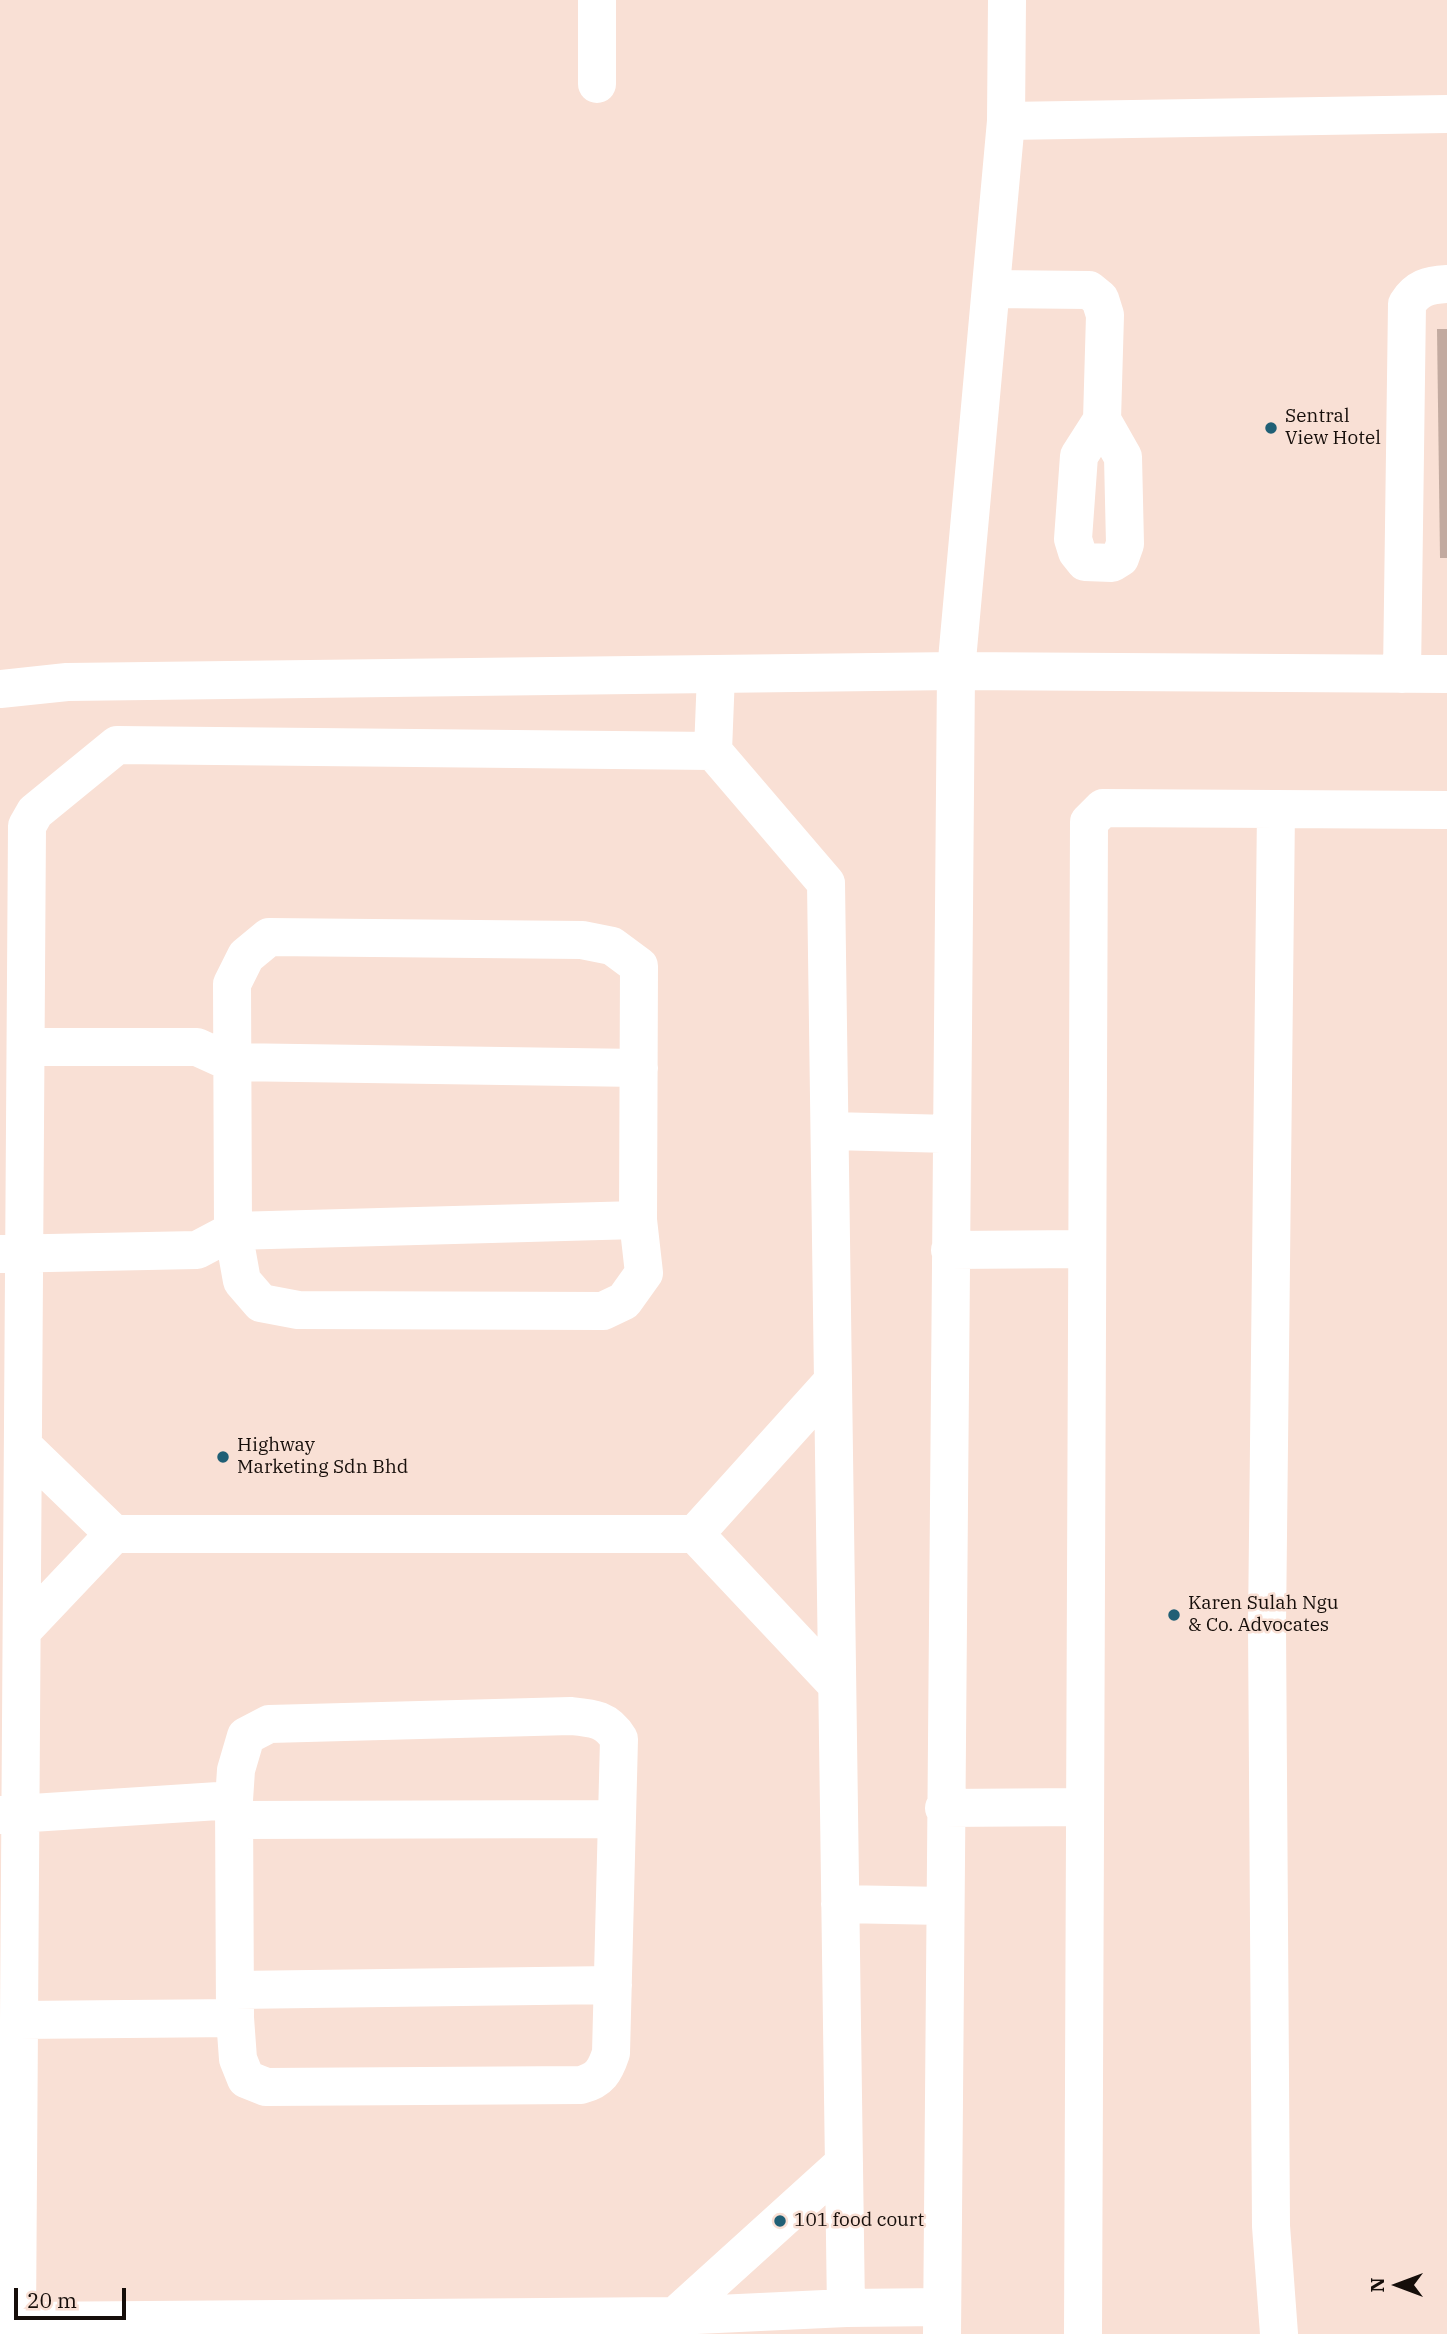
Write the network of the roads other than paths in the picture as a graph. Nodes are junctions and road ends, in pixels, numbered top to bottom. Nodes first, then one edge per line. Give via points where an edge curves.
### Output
1 (597, 0) edge
2 (1007, 0) edge
3 (597, 84) dead end
4 (1447, 114) edge
5 (1006, 121) junction
6 (1447, 284) edge
7 (991, 289) junction
8 (1102, 420) dead end
9 (956, 671) junction
10 (716, 674) junction
11 (1402, 674) junction
12 (1447, 674) edge
13 (0, 689) edge
14 (713, 751) junction
15 (1276, 809) junction
16 (1447, 810) edge
17 (26, 1047) junction
18 (230, 1062) junction
19 (639, 1068) junction
20 (831, 1131) junction
21 (951, 1134) junction
22 (638, 1220) junction
23 (233, 1231) junction
24 (1086, 1249) junction
25 (950, 1250) junction
26 (12, 1253) edge
27 (833, 1381) junction
28 (23, 1446) junction
29 (114, 1534) junction
30 (695, 1534) junction
31 (22, 1631) junction
32 (837, 1685) junction
33 (1084, 1807) junction
34 (944, 1808) junction
35 (234, 1810) junction
36 (10, 1815) edge
37 (617, 1819) junction
38 (840, 1904) junction
39 (944, 1906) junction
40 (613, 1985) junction
41 (235, 2004) junction
42 (19, 2020) junction
43 (844, 2163) junction
44 (846, 2308) junction
45 (675, 2316) junction
46 (9, 2318) edge
47 (942, 2321) edge
48 (1083, 2334) edge
49 (1279, 2334) edge

1 - 3 street
2 - 5 street
4 - 5 street
5 - 7 street
6 - 11 street via 1415,292 1407,304
7 - 8 street via 1089,290 1100,299 1105,315
7 - 9 street
9 - 10 street
9 - 11 street
9 - 21 street
10 - 13 street via 67,682
10 - 14 street
11 - 12 street
14 - 17 street via 117,745 35,813 27,825
14 - 20 street via 826,883
15 - 16 street
15 - 24 street via 1103,808 1089,822
15 - 49 street via 1267,1625 1271,2227
17 - 18 street via 197,1047
17 - 26 street
18 - 19 street
18 - 19 street via 232,984 246,956 269,937 582,940 612,946 639,966
18 - 23 street
19 - 22 street
20 - 21 street
20 - 27 street
21 - 25 street
22 - 23 street
22 - 23 street via 644,1273 624,1301 603,1311 298,1310 261,1303 242,1282
23 - 26 street via 197,1250
24 - 25 street
24 - 33 street
25 - 34 street
26 - 28 street
27 - 30 street
27 - 32 street
28 - 29 street
28 - 31 street
29 - 30 street
29 - 31 street
30 - 32 street
31 - 36 street
32 - 38 street
33 - 34 street
33 - 48 street
34 - 39 street
35 - 36 street
35 - 37 street
35 - 37 street via 236,1770 246,1736 269,1724 571,1716 597,1719 611,1726 619,1739
35 - 41 street
36 - 42 street
37 - 40 street
38 - 39 street
38 - 43 street
39 - 47 street
40 - 41 street
40 - 41 street via 611,2053 594,2082 581,2085 266,2087 246,2079 238,2059
41 - 42 street
42 - 46 street
43 - 44 street
43 - 45 street
44 - 45 street
44 - 47 street
45 - 46 street

